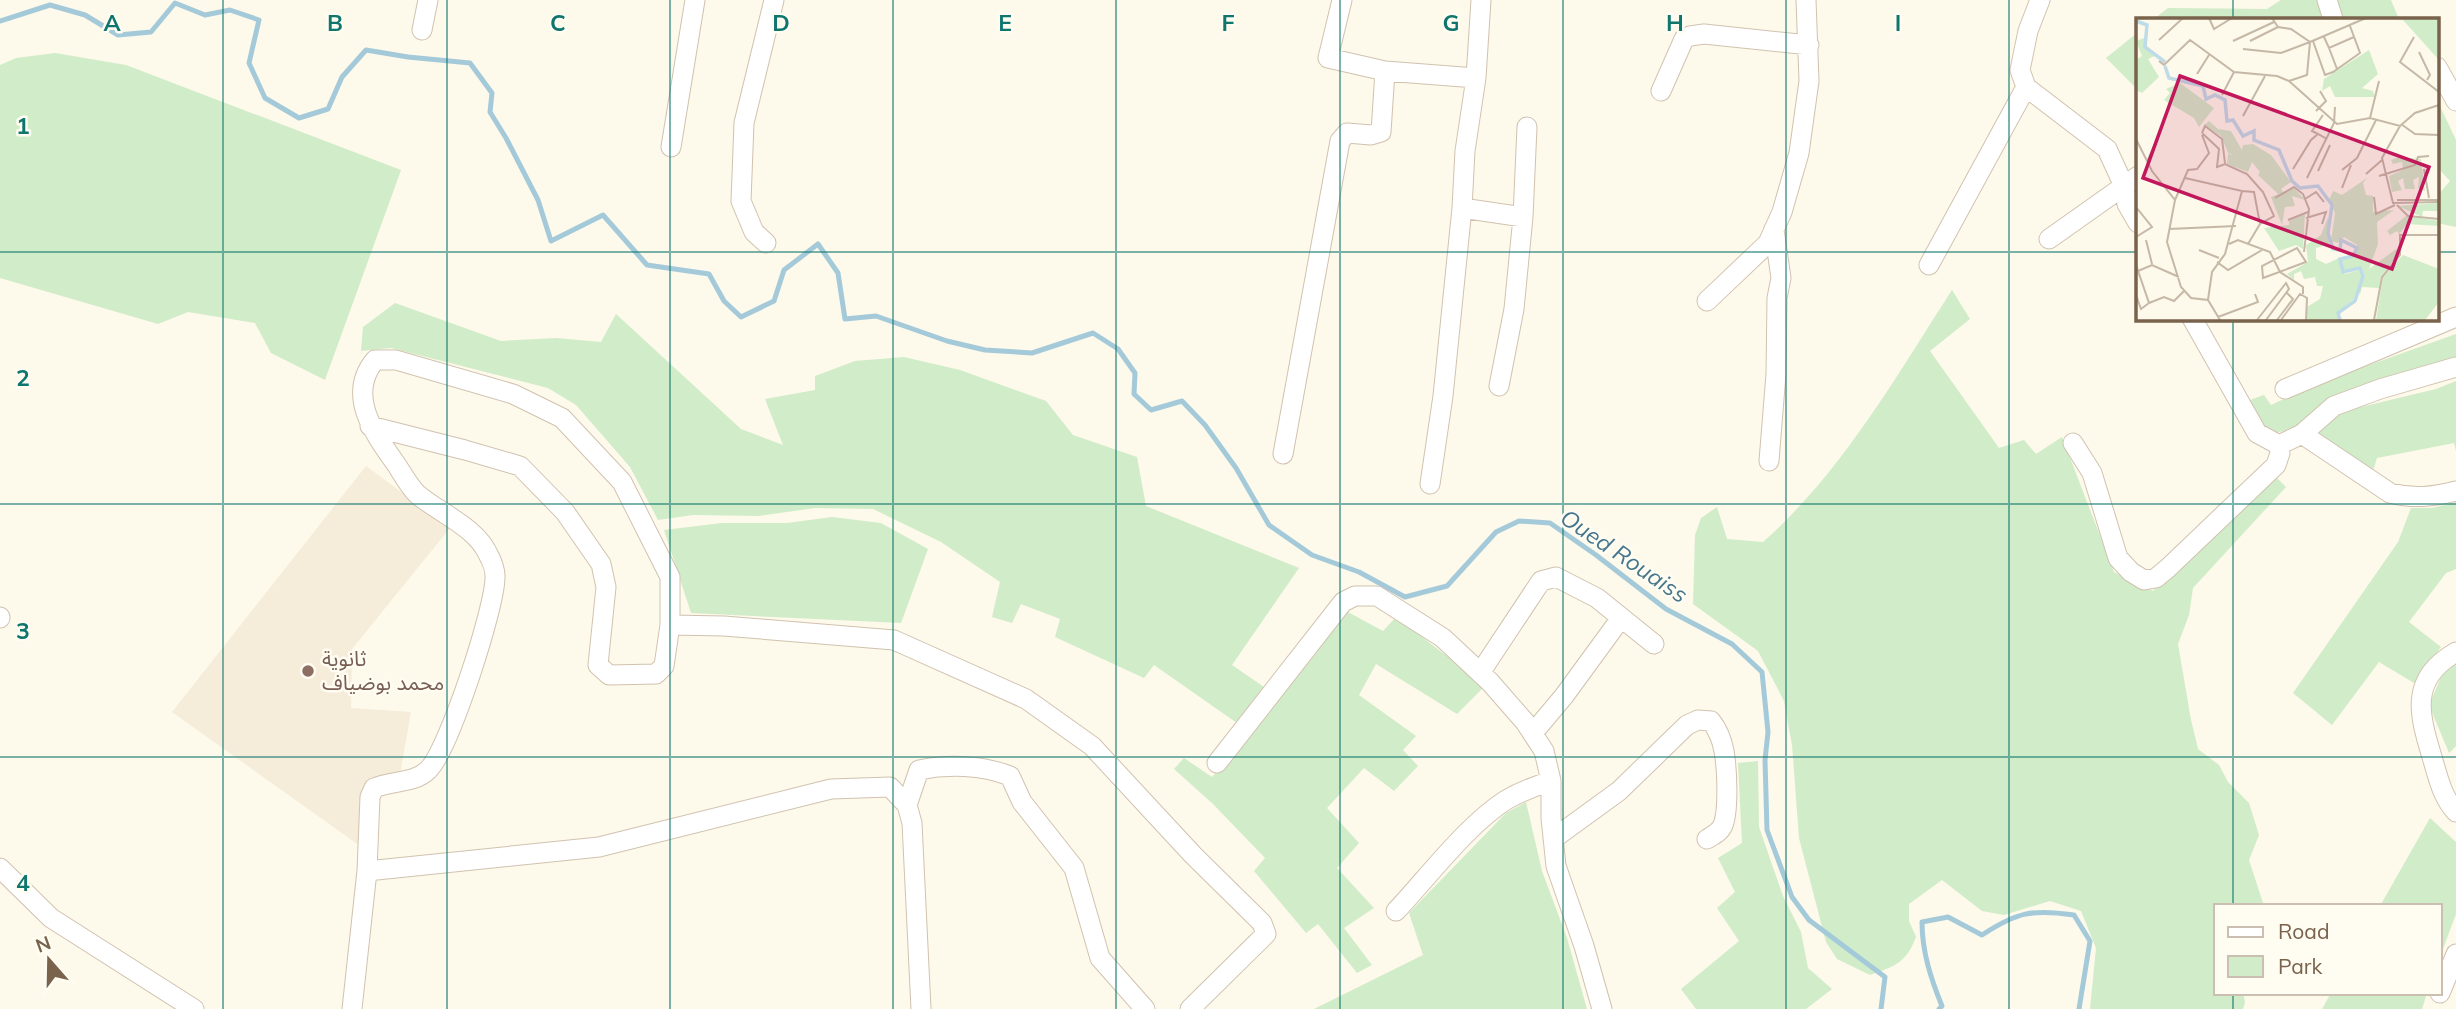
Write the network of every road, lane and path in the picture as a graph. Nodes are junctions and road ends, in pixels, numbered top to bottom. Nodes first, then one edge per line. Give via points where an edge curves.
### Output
1 (428, 0) edge
2 (695, 0) edge
3 (774, 0) edge
4 (1342, 0) edge
5 (1481, 0) edge
6 (1806, 0) edge
7 (2039, 0) edge
8 (2327, 0) edge
9 (2333, 18) edge
10 (422, 30) dead end
11 (1809, 46) junction
12 (2438, 69) edge
13 (1385, 71) junction
14 (1476, 78) junction
15 (2026, 87) junction
16 (1661, 91) dead end
17 (2456, 101) edge
18 (1527, 127) dead end
19 (671, 147) dead end
20 (2131, 181) edge
21 (1462, 208) junction
22 (1523, 217) junction
23 (2136, 221) edge
24 (1774, 229) junction
25 (2049, 239) dead end
26 (766, 243) dead end
27 (1929, 265) dead end
28 (1707, 301) dead end
29 (2456, 317) edge
30 (2193, 320) edge
31 (2456, 367) edge
32 (1499, 386) dead end
33 (2286, 389) dead end
34 (370, 426) junction
35 (2302, 434) junction
36 (2073, 443) dead end
37 (2279, 445) junction
38 (1283, 454) dead end
39 (1769, 461) dead end
40 (1430, 484) dead end
41 (2456, 491) edge
42 (1621, 618) junction
43 (670, 625) junction
44 (1654, 644) dead end
45 (2456, 652) edge
46 (1480, 673) junction
47 (1532, 733) junction
48 (1217, 762) dead end
49 (1551, 781) junction
50 (907, 805) junction
51 (2456, 812) edge
52 (1553, 839) junction
53 (1707, 839) dead end
54 (0, 868) edge
55 (368, 871) junction
56 (1396, 911) dead end
57 (2456, 954) edge
58 (2442, 988) edge
59 (194, 1009) edge
60 (352, 1009) edge
61 (921, 1009) edge
62 (1145, 1009) edge
63 (1190, 1009) edge
64 (1602, 1009) edge

1 - 10 street
2 - 19 street
3 - 26 street via 744,123 741,188 741,201 754,232
4 - 13 street via 1328,58
5 - 14 street
6 - 11 street
7 - 15 street via 2020,70
8 - 9 street
11 - 16 street via 1690,36
11 - 24 street via 1799,153
12 - 17 street
13 - 14 street
13 - 38 street via 1381,132 1347,133 1340,141
14 - 21 street
15 - 20 street via 2107,149
15 - 27 street
18 - 22 street
20 - 23 street via 2127,204
20 - 25 street
21 - 22 street
21 - 40 street
22 - 32 street via 1514,309
24 - 28 street via 1768,243
24 - 39 street via 1781,278
29 - 33 street
30 - 37 street via 2256,433
31 - 35 street via 2334,406
34 - 43 street via 520,466 565,512 601,564 606,587 598,666 610,675 656,674 664,666
34 - 43 street via 362,391 366,371 376,360 396,360 513,394 562,418 622,482 670,577
34 - 55 street via 416,493 473,536 489,554 495,575 491,606 452,729 438,758 415,779 383,784 374,788 370,797
35 - 37 street
35 - 41 street via 2390,493 2430,498
36 - 37 street via 2092,473 2118,558 2144,580 2156,578 2168,568 2276,465
42 - 44 street
42 - 46 street via 1597,598 1556,576 1549,578 1541,582
42 - 47 street
43 - 63 street via 894,640 1026,699 1092,746 1262,923 1266,934
45 - 51 street via 2429,678 2421,718 2444,795
46 - 47 street
46 - 48 street via 1443,638 1377,596 1355,596 1343,602
47 - 49 street via 1544,751
49 - 52 street
49 - 56 street via 1504,801
50 - 55 street via 890,787 831,789 599,847
50 - 61 street via 912,823
50 - 62 street via 919,770 940,765 996,770 1010,776 1022,802 1074,868 1100,958
52 - 53 street via 1619,791 1687,725 1698,720 1710,721 1724,752 1724,823
52 - 64 street via 1556,866
54 - 59 street via 51,918
55 - 60 street
57 - 58 street

